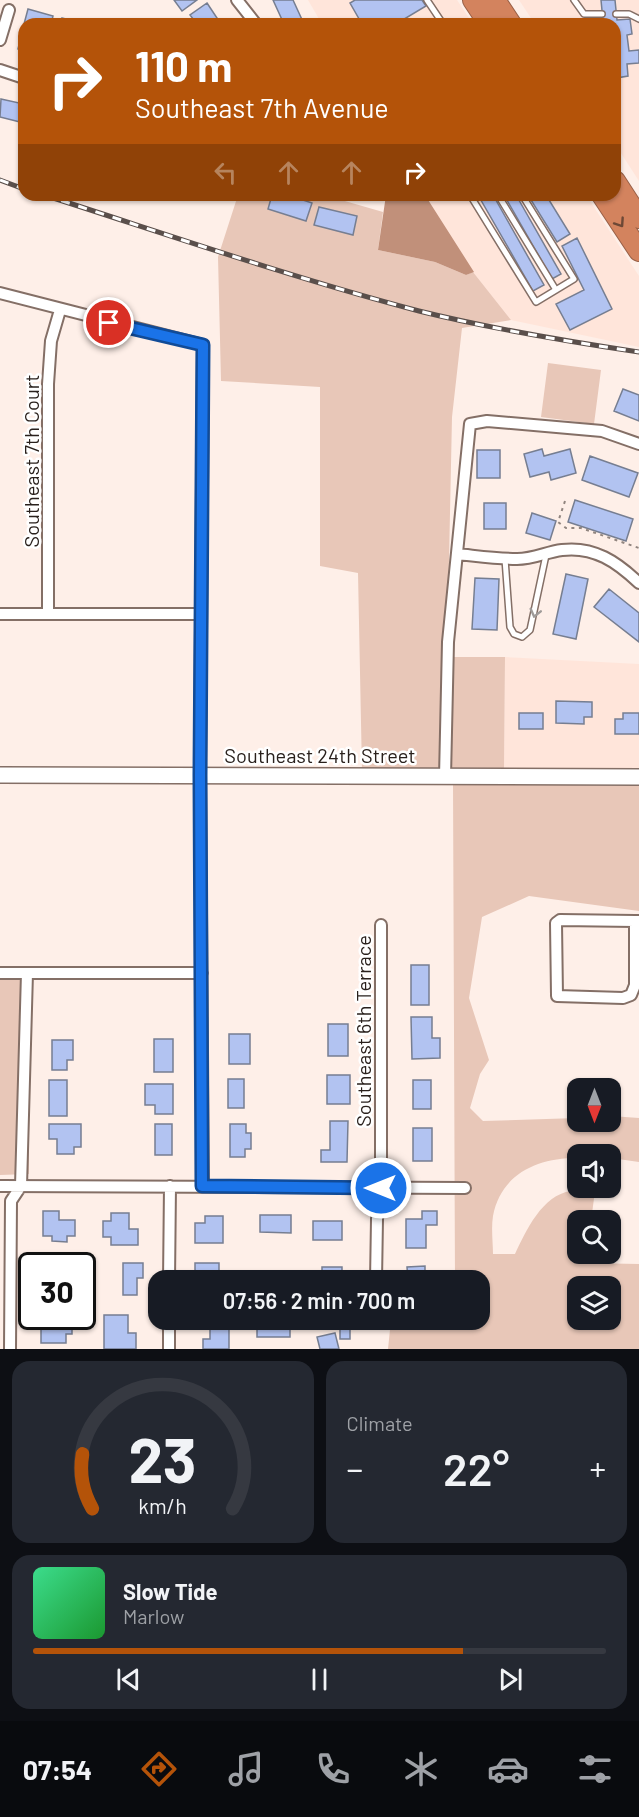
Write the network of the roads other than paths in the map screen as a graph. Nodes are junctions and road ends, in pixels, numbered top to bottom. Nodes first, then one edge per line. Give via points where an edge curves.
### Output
1 (237, 0) edge
2 (427, 0) edge
3 (473, 0) edge
4 (495, 0) edge
5 (574, 0) edge
6 (9, 10) dead end
7 (602, 14) dead end
8 (616, 14) dead end
9 (251, 18) edge
10 (439, 18) edge
11 (485, 18) edge
12 (507, 18) edge
13 (639, 19) edge
14 (0, 40) edge
15 (0, 70) edge
16 (18, 76) edge
17 (621, 190) edge
18 (474, 201) edge
19 (502, 201) edge
20 (526, 201) edge
21 (606, 201) edge
22 (639, 218) edge
23 (639, 251) edge
24 (556, 290) junction
25 (0, 293) edge
26 (60, 310) junction
27 (639, 444) edge
28 (457, 554) junction
29 (546, 555) junction
30 (505, 558) junction
31 (639, 583) edge
32 (0, 614) edge
33 (48, 614) junction
34 (201, 614) junction
35 (0, 775) edge
36 (200, 775) junction
37 (445, 777) junction
38 (639, 777) edge
39 (637, 921) edge
40 (381, 925) dead end
41 (0, 973) edge
42 (27, 973) junction
43 (202, 973) junction
44 (0, 1186) edge
45 (21, 1186) junction
46 (170, 1186) junction
47 (202, 1186) junction
48 (381, 1188) junction
49 (465, 1188) dead end
50 (169, 1270) edge
51 (375, 1270) edge
52 (169, 1330) edge
53 (10, 1349) edge
54 (169, 1349) edge

1 - 9 street
2 - 10 lane
3 - 11 highway
4 - 12 highway
5 - 7 lane via 584,14
6 - 14 street
8 - 13 lane
15 - 16 street
17 - 22 highway
18 - 24 lane via 536,302
19 - 24 lane
20 - 24 lane via 574,279
21 -> 23 highway
25 - 26 street
26 - 33 street, Southeast 7th Court via 51,341 48,384
26 - 34 street via 203,345
27 - 28 street via 602,431 487,421 470,424
28 - 30 street
28 - 37 street via 448,642
29 - 30 street
29 -> 30 lane via 531,630 522,637 510,627
29 - 31 street via 587,549 617,563
32 - 33 street
33 - 34 street
34 - 36 street
35 - 36 street, Southeast 24th Street
36 - 37 street, Southeast 24th Street
36 - 43 street
37 - 38 street, Southeast 24th Street
39 - 39 street via 635,986 631,995 557,996 556,923
40 - 48 street, Southeast 6th Terrace
41 - 42 street
42 - 43 street
42 - 45 street
43 - 47 street
44 - 45 street
45 - 46 street
45 - 53 street via 11,1201
46 - 47 street
46 - 50 street
47 - 48 street
48 - 49 street
48 - 51 street, Southeast 6th Terrace
52 - 54 street

